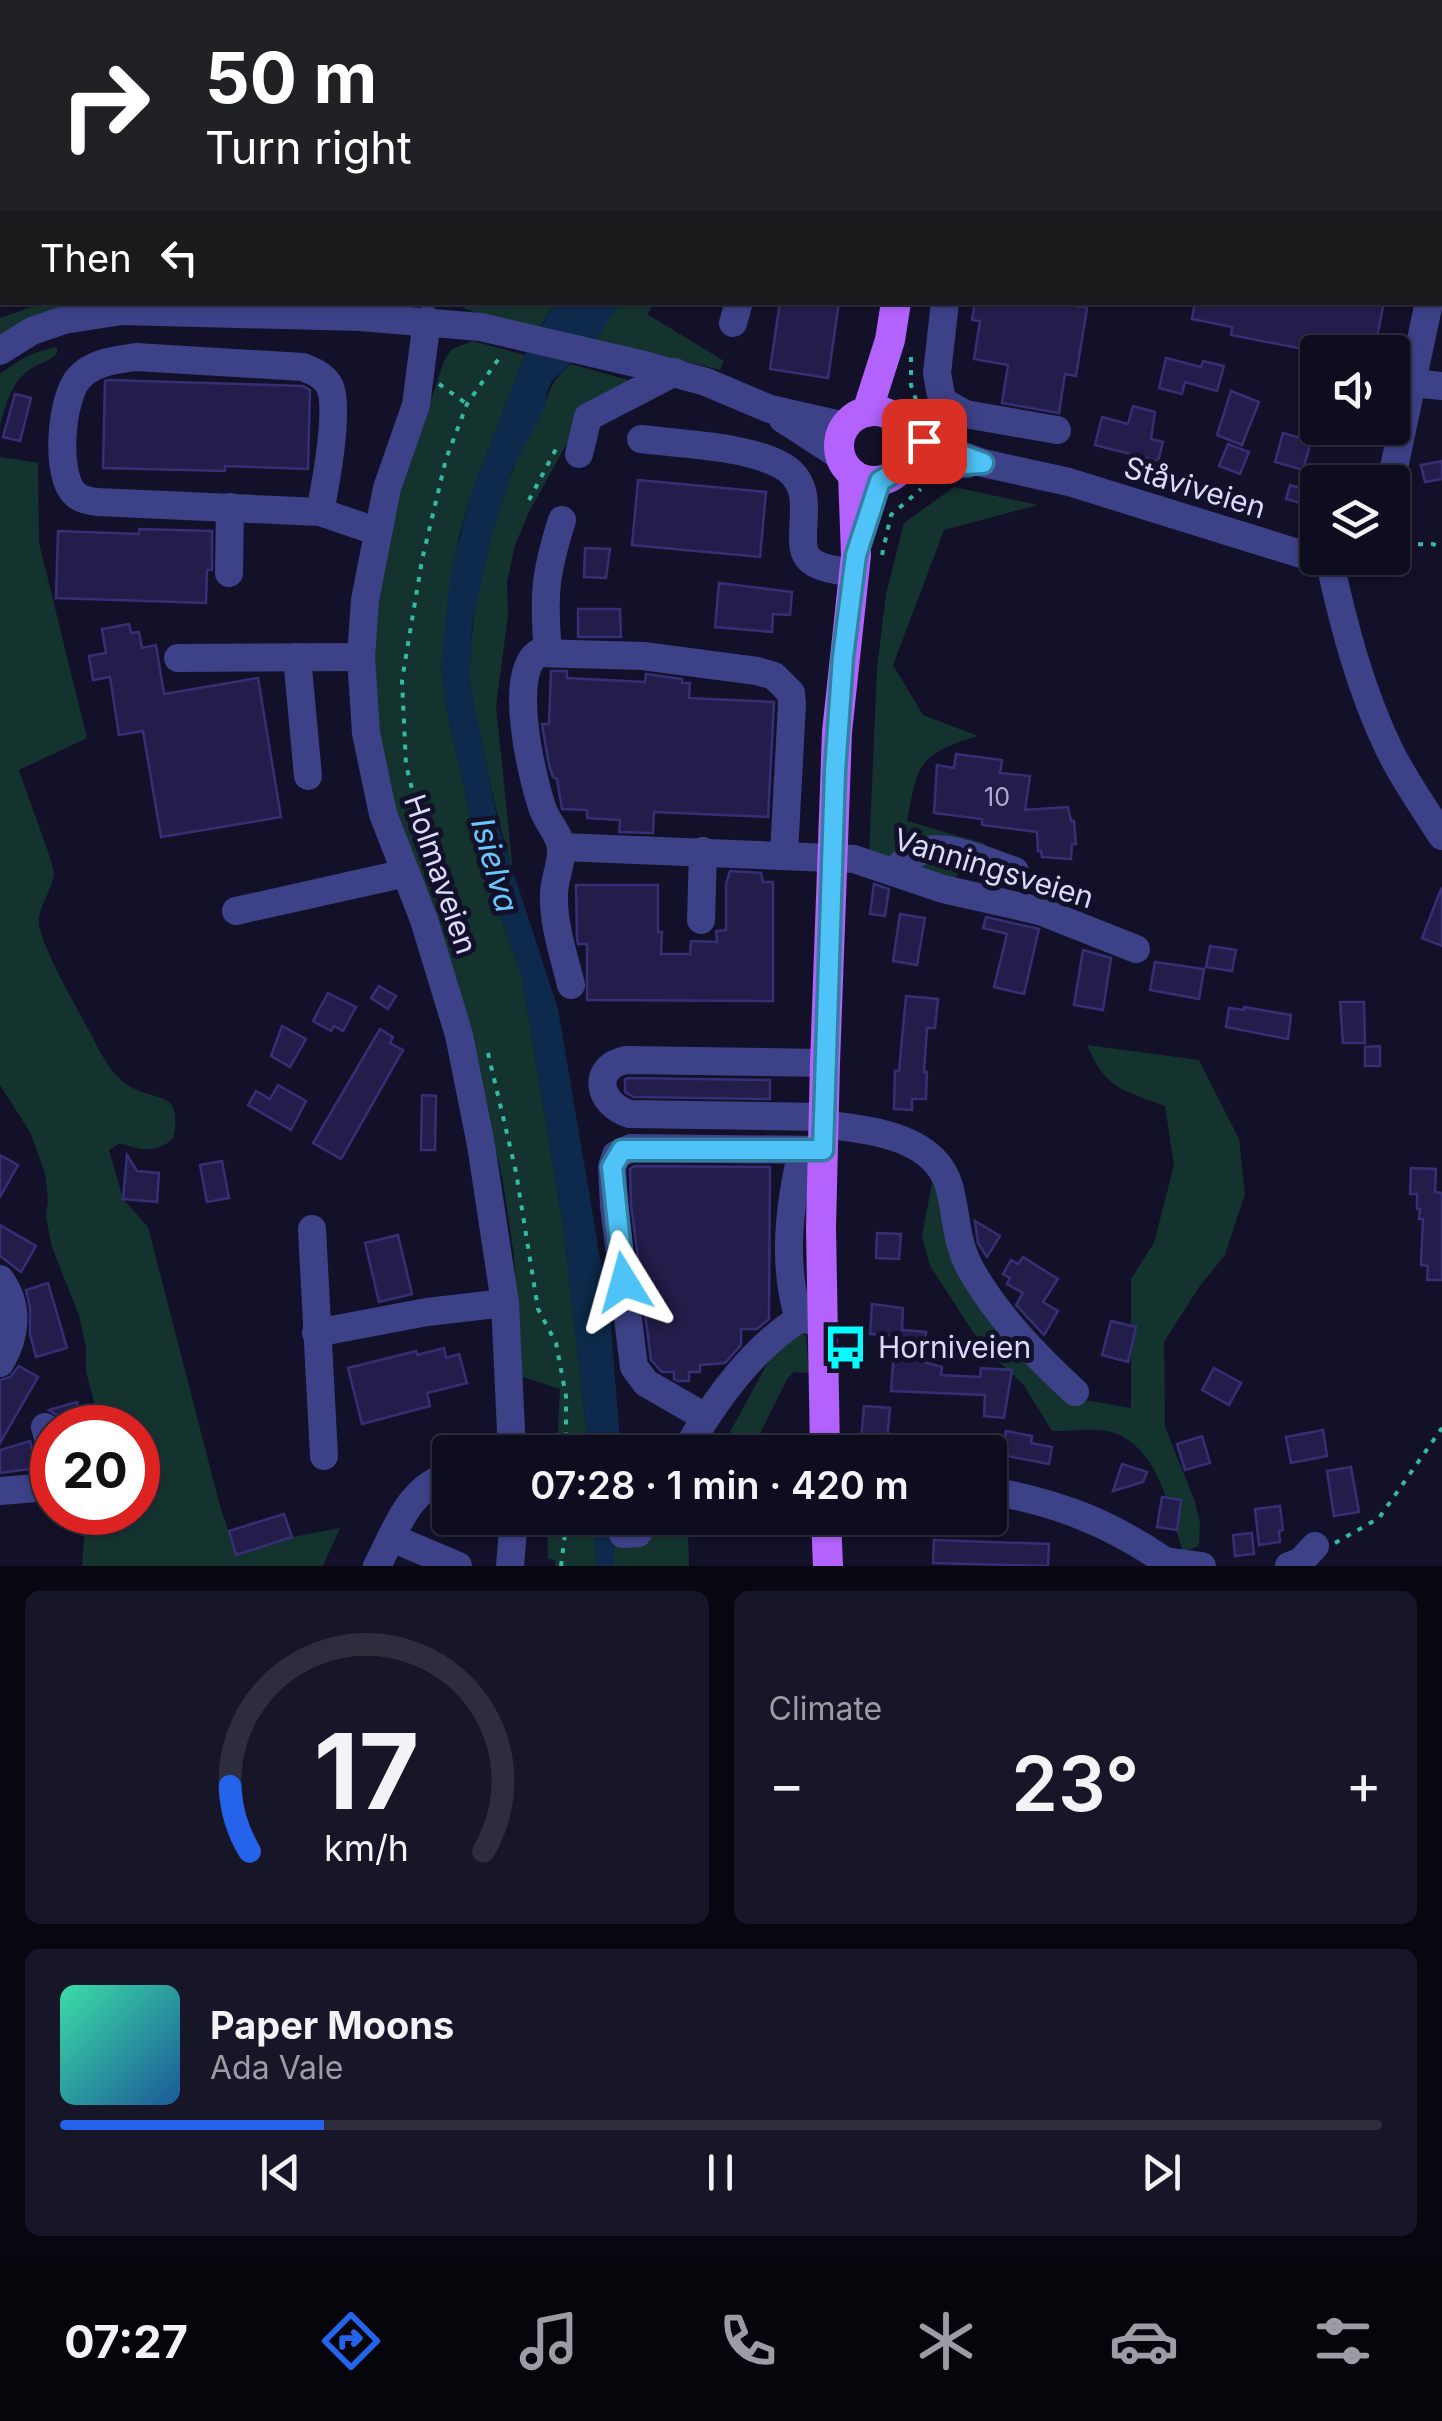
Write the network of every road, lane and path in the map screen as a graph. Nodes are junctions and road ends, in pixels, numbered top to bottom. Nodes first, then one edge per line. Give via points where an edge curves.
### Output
1 (896, 305) edge
2 (945, 305) edge
3 (1428, 305) edge
4 (284, 309) edge
5 (436, 315) edge
6 (0, 350) edge
7 (502, 353) dead end
8 (675, 372) junction
9 (422, 379) junction
10 (1413, 383) junction
11 (1442, 386) edge
12 (468, 404) junction
13 (1058, 430) dead end
14 (641, 438) dead end
15 (580, 451) joint
16 (879, 451) junction
17 (1395, 465) edge
18 (529, 500) dead end
19 (230, 506) junction
20 (320, 512) junction
21 (562, 520) dead end
22 (376, 530) junction
23 (1410, 544) edge
24 (1300, 548) edge
25 (1442, 548) edge
26 (863, 566) junction
27 (229, 573) dead end
28 (1341, 575) edge
29 (548, 652) junction
30 (297, 657) junction
31 (361, 657) junction
32 (178, 658) dead end
33 (308, 776) dead end
34 (1442, 836) edge
35 (562, 847) junction
36 (704, 851) junction
37 (784, 854) junction
38 (831, 856) junction
39 (896, 870) junction
40 (1015, 871) dead end
41 (406, 873) junction
42 (434, 878) dead end
43 (236, 911) dead end
44 (701, 920) dead end
45 (1136, 950) dead end
46 (571, 985) dead end
47 (488, 1052) dead end
48 (825, 1063) junction
49 (818, 1136) junction
50 (312, 1229) dead end
51 (0, 1280) edge
52 (504, 1304) junction
53 (810, 1320) junction
54 (316, 1333) junction
55 (0, 1363) edge
56 (1076, 1392) dead end
57 (705, 1417) junction
58 (1442, 1428) edge
59 (511, 1435) edge
60 (566, 1435) edge
61 (694, 1435) edge
62 (822, 1435) edge
63 (324, 1456) dead end
64 (432, 1482) edge
65 (30, 1488) edge
66 (0, 1491) edge
67 (1007, 1494) edge
68 (513, 1535) edge
69 (566, 1535) edge
70 (827, 1535) edge
71 (392, 1538) junction
72 (1316, 1546) joint
73 (1166, 1564) edge
74 (377, 1566) edge
75 (458, 1566) edge
76 (510, 1566) edge
77 (561, 1566) edge
78 (828, 1566) edge
79 (1202, 1566) edge
80 (1289, 1566) edge

1 - 16 main road
2 - 13 street via 937,373 942,401 965,414
3 - 10 street
4 - 5 street, Ståviveien
4 - 6 street, Ståviveien via 93,315 32,331
5 - 8 street, Ståviveien, bridge
5 - 9 street, Holmaveien
7 - 12 path
8 - 15 street via 588,417
8 - 16 street, Ståviveien
9 - 12 path via 445,385
9 - 22 street, Holmaveien
10 - 11 street
10 - 17 street
12 - 42 path via 438,492 402,680 406,766
14 - 26 street via 781,464 805,496 807,558
15 - 18 path via 557,446
16 - 24 street, Ståviveien via 1069,482
16 - 26 main road
16 - 26 path via 891,515
19 - 20 street
19 - 20 street via 78,497 68,486 62,457 67,402 78,378 108,361 136,357 303,367 318,374 334,397
19 - 27 street
20 - 22 street
21 - 29 street via 546,572
22 - 31 street, Holmaveien
23 - 25 path
26 - 38 main road via 840,694
28 - 34 street, Ståviveien via 1341,614 1371,709
29 - 35 street via 530,658 525,671 524,744 543,812
29 - 37 street via 758,671 784,684 792,704
30 - 31 street
30 - 32 street
30 - 33 street
31 - 41 street, Holmaveien via 366,733 383,814
35 - 36 street, Vanningsveien
35 - 46 street via 554,911
36 - 37 street, Vanningsveien
36 - 44 street
37 - 38 street, Vanningsveien
38 - 39 street, Vanningsveien
38 - 48 main road
39 - 40 street via 907,854 925,848
39 - 45 street, Vanningsveien via 1040,911
41 - 43 street
41 - 52 street, Holmaveien via 460,1035
47 - 60 path via 538,1310 556,1342
48 - 49 main road
48 - 49 street via 626,1060 608,1069 602,1086 610,1106 630,1114
49 - 53 main road
49 - 56 street via 884,1134 910,1142 936,1163 972,1271 1003,1316
49 - 57 street via 631,1148 612,1167 634,1368 646,1383
50 - 54 street
51 - 55 street via 10,1293 14,1320
52 - 54 street
52 - 59 street, Holmaveien
53 - 57 street via 770,1337
53 - 62 main road
54 - 63 street
57 - 61 street
58 - 72 path via 1379,1518 1333,1544
64 - 71 street via 414,1496
65 - 66 street
67 - 73 street via 1125,1534
68 - 76 street
69 - 77 path
70 - 78 main road
71 - 74 street
71 - 75 street
72 - 80 street
73 - 79 street

